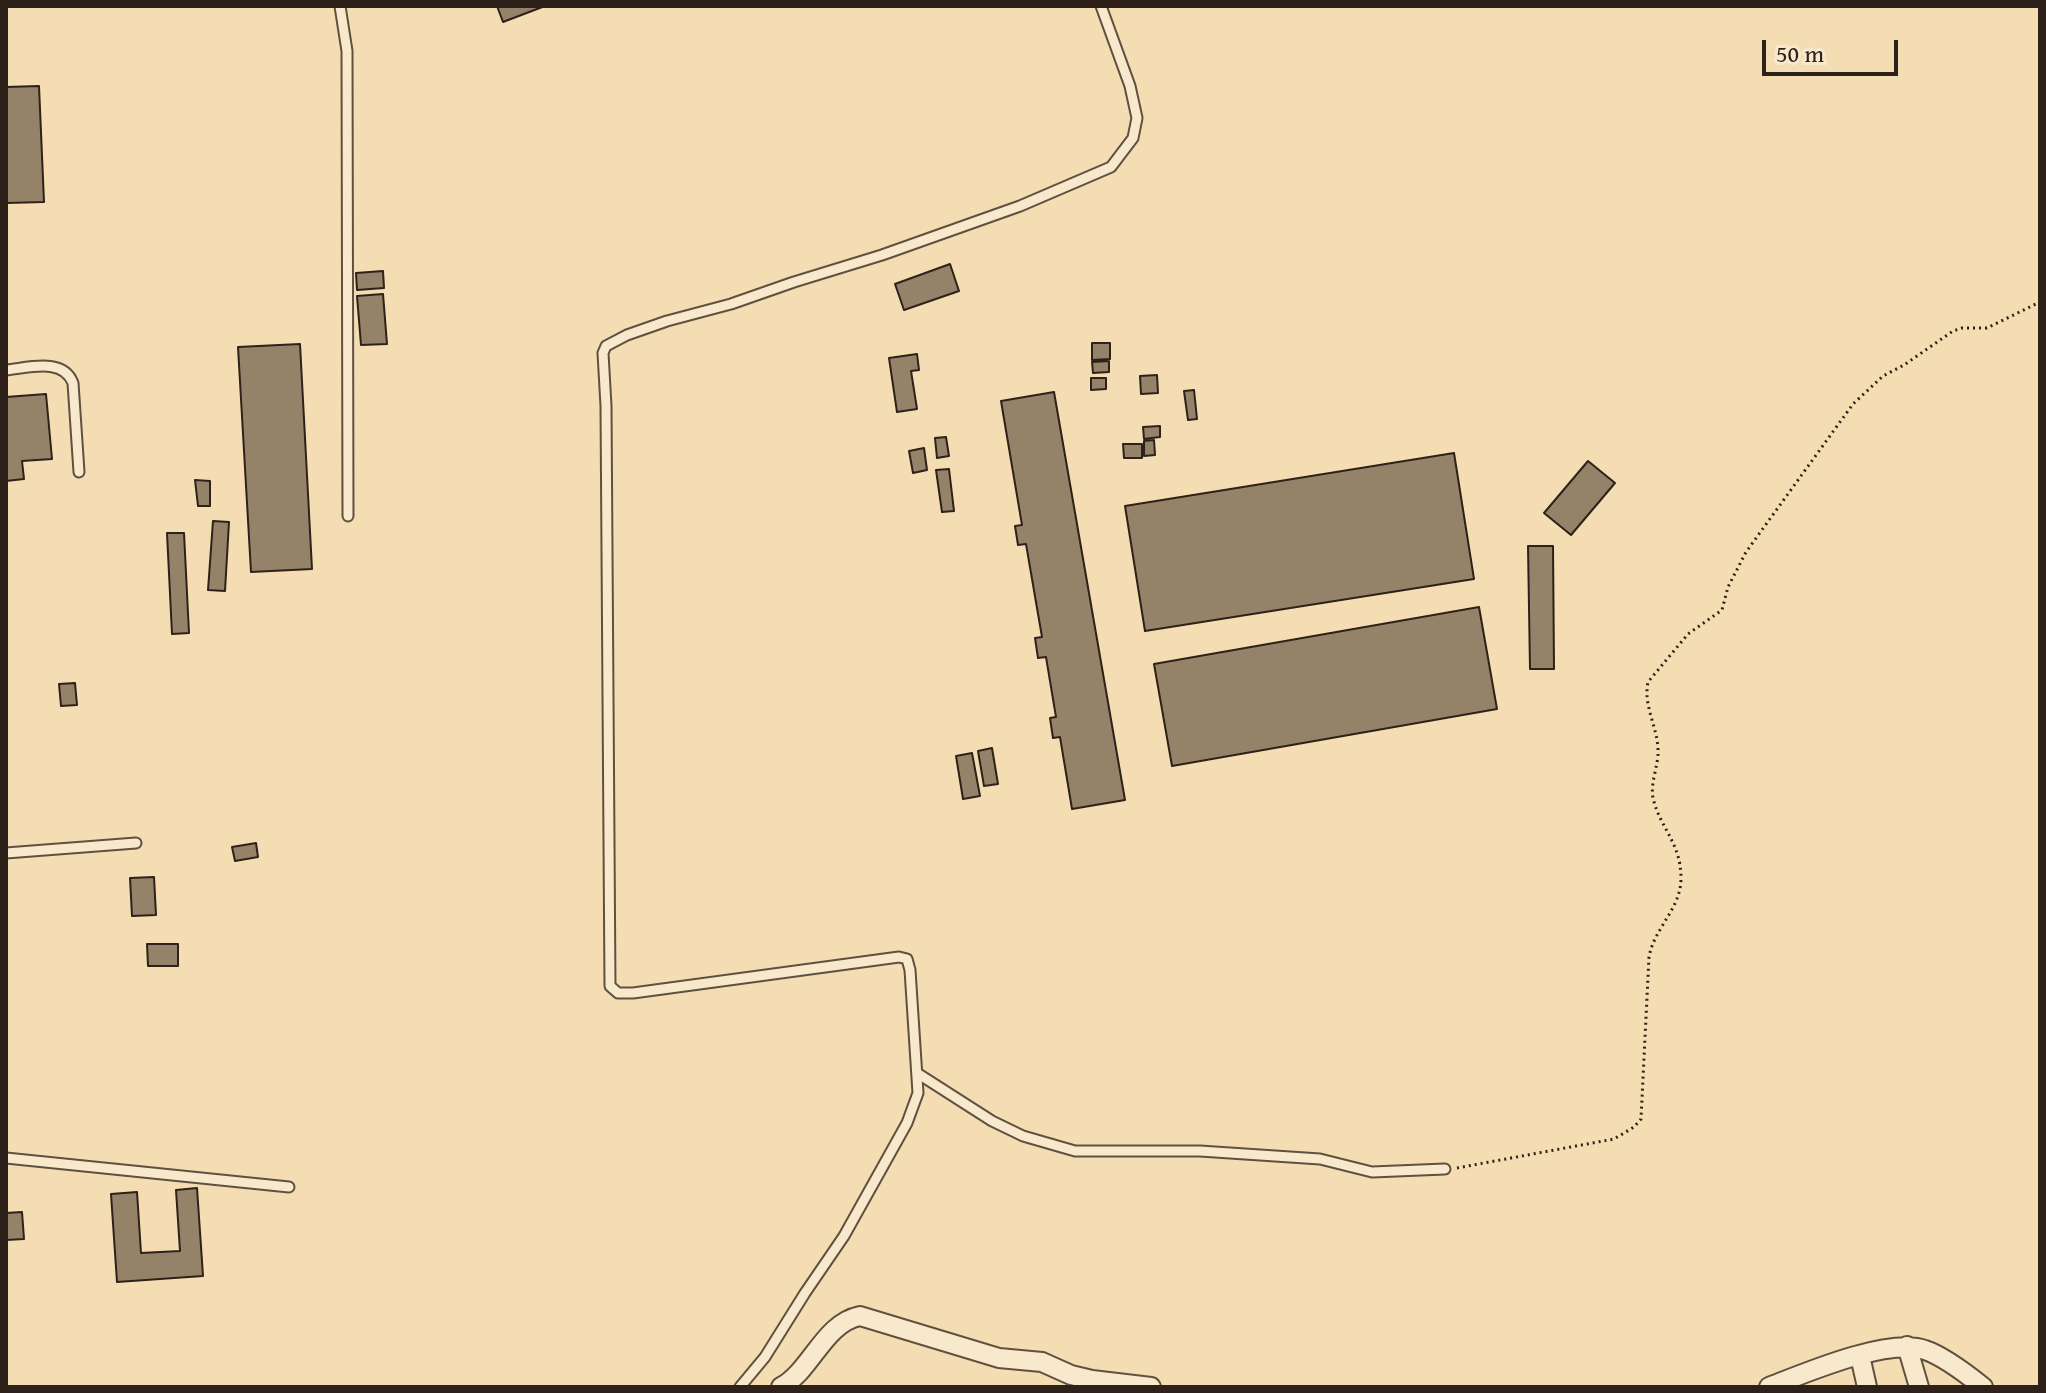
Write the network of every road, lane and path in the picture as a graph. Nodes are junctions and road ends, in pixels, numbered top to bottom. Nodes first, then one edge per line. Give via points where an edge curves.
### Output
1 (340, 6) edge
2 (1101, 6) edge
3 (2040, 302) edge
4 (6, 370) edge
5 (79, 472) dead end
6 (348, 516) dead end
7 (136, 843) dead end
8 (6, 853) edge
9 (917, 1073) junction
10 (6, 1158) edge
11 (1445, 1169) joint
12 (289, 1187) dead end
13 (1907, 1346) junction
14 (1860, 1356) junction
15 (740, 1387) edge
16 (781, 1387) edge
17 (1151, 1387) edge
18 (1769, 1387) edge
19 (1867, 1387) edge
20 (1919, 1387) edge
21 (1983, 1387) edge

1 - 6 lane via 347,51
2 - 9 lane via 1137,118 1133,138 1111,167 882,255 627,335 603,353 610,986 618,993 633,993 903,957 910,970
3 - 11 path via 1987,328 1953,331 1883,376 1862,396 1746,552 1721,611 1688,634 1648,682 1658,751 1653,795 1677,848 1681,875 1678,899 1655,936 1649,957 1641,1119 1614,1139
4 - 5 lane via 51,367 70,375
7 - 8 lane
9 - 11 lane via 992,1121 1075,1151 1200,1151 1293,1156 1382,1172
9 - 15 lane via 917,1099 881,1173 765,1357
10 - 12 lane
13 - 14 street
13 - 20 street
13 - 21 street via 1927,1350
14 - 18 street
14 - 19 street
16 - 17 street via 847,1320 860,1316 999,1358 1042,1362 1081,1378

